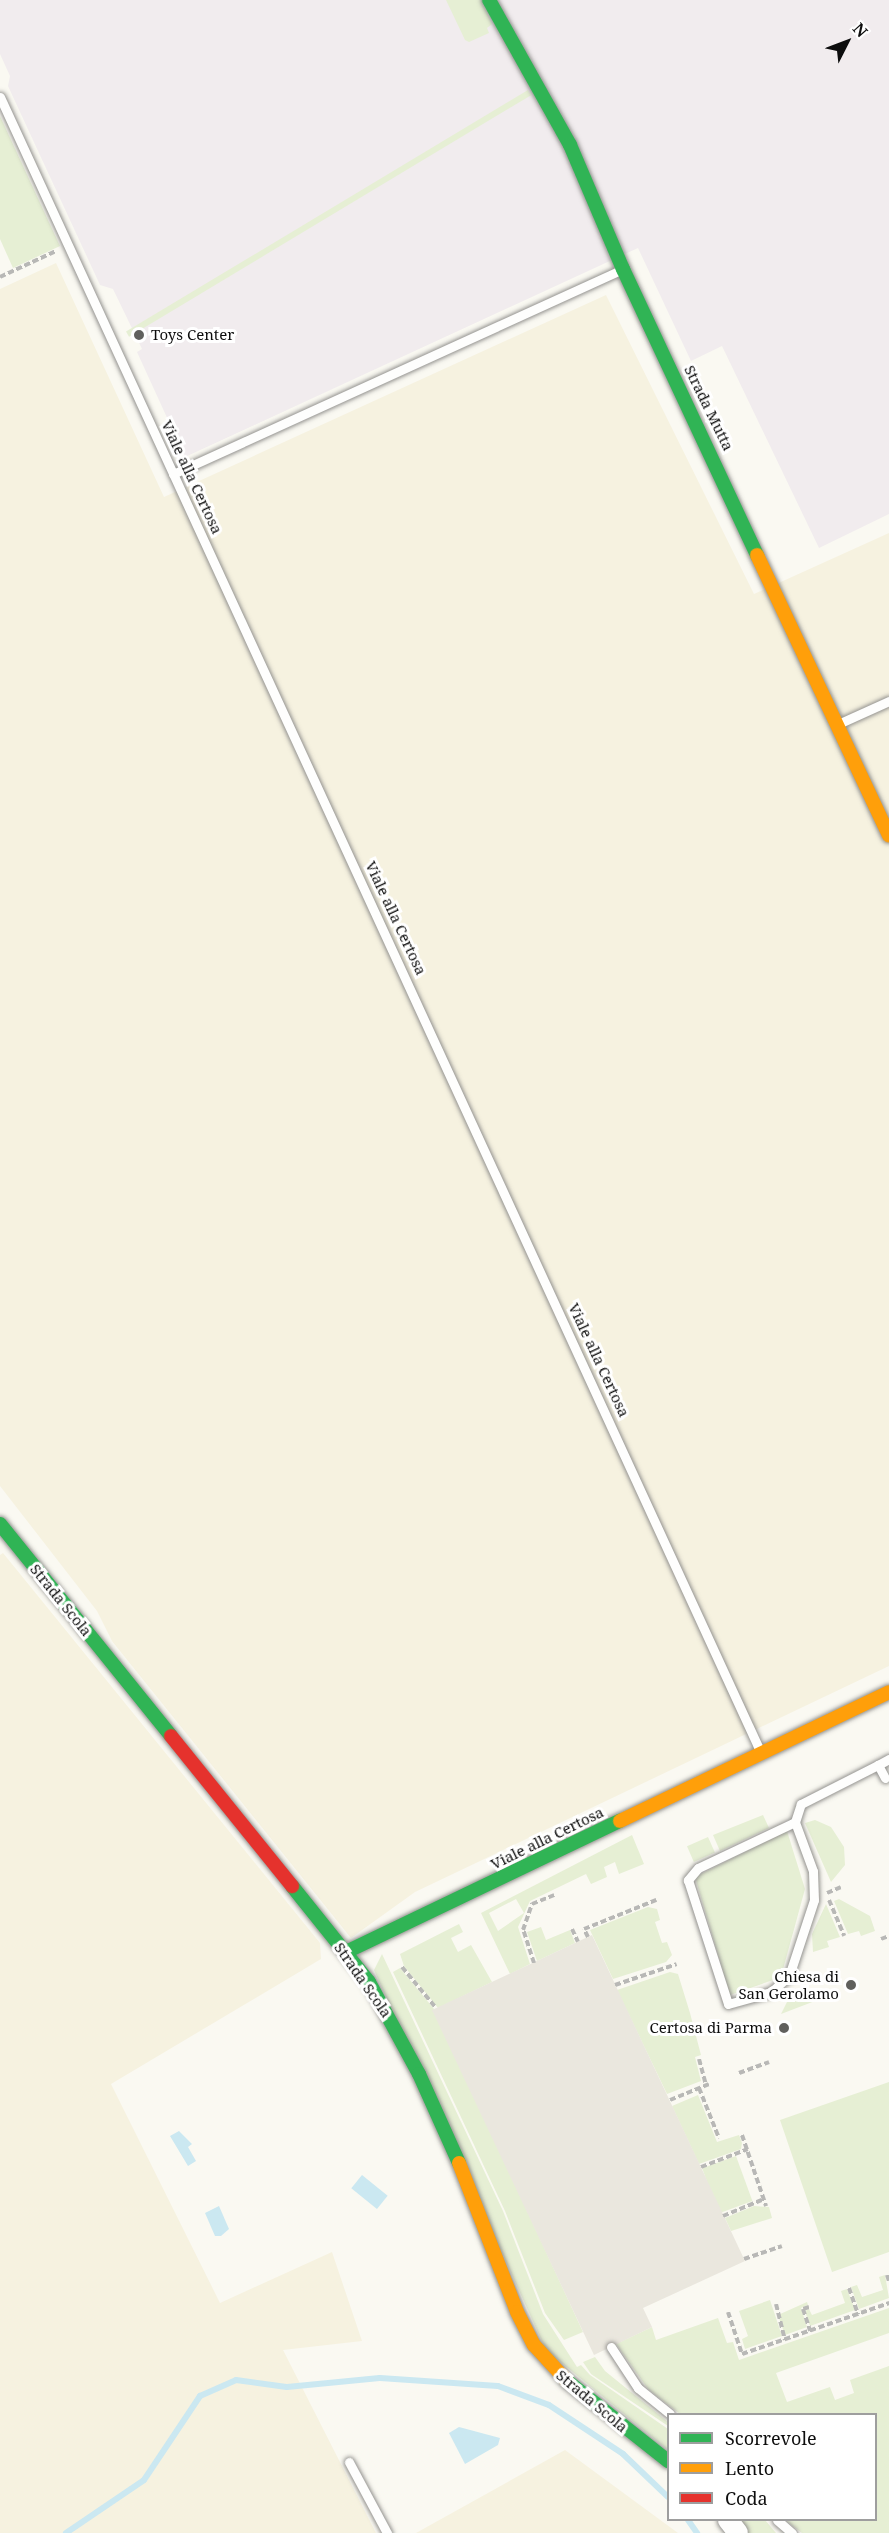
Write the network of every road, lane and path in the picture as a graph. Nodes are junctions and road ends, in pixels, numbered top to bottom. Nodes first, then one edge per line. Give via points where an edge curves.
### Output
1 (489, 0) edge
2 (0, 97) edge
3 (68, 245) junction
4 (623, 269) junction
5 (0, 277) edge
6 (173, 474) junction
7 (889, 701) edge
8 (836, 725) junction
9 (884, 814) edge
10 (889, 836) edge
11 (0, 1524) edge
12 (889, 1692) edge
13 (761, 1753) junction
14 (889, 1759) edge
15 (878, 1765) junction
16 (885, 1778) dead end
17 (795, 1822) junction
18 (841, 1887) dead end
19 (815, 1890) junction
20 (826, 1893) junction
21 (554, 1895) dead end
22 (656, 1900) dead end
23 (572, 1929) dead end
24 (844, 1936) dead end
25 (889, 1936) edge
26 (588, 1937) dead end
27 (880, 1939) dead end
28 (578, 1942) dead end
29 (346, 1952) junction
30 (534, 1963) dead end
31 (677, 1964) dead end
32 (402, 1968) dead end
33 (615, 1984) dead end
34 (436, 2008) dead end
35 (699, 2059) dead end
36 (769, 2062) dead end
37 (739, 2073) dead end
38 (699, 2088) junction
39 (670, 2100) dead end
40 (742, 2135) dead end
41 (719, 2138) dead end
42 (748, 2149) junction
43 (700, 2167) dead end
44 (764, 2198) junction
45 (766, 2206) dead end
46 (723, 2216) dead end
47 (782, 2246) dead end
48 (744, 2259) dead end
49 (887, 2275) dead end
50 (889, 2281) edge
51 (849, 2288) dead end
52 (889, 2303) edge
53 (776, 2304) dead end
54 (809, 2307) dead end
55 (728, 2312) dead end
56 (858, 2314) junction
57 (810, 2331) junction
58 (785, 2340) junction
59 (611, 2346) dead end
60 (668, 2413) edge
61 (667, 2460) edge
62 (349, 2462) dead end
63 (729, 2521) edge
64 (778, 2521) edge
65 (387, 2533) edge
66 (738, 2533) edge
67 (792, 2533) edge

1 - 4 street, Strada Mutta via 570,145
2 - 3 lane, Viale alla Certosa
3 - 5 path
3 - 6 lane, Viale alla Certosa
4 - 6 lane
4 - 8 street, Strada Mutta via 736,502
6 - 13 lane, Viale alla Certosa
7 - 8 lane
8 - 9 street, Strada Mutta
9 - 10 street, Strada Mutta
11 - 29 street, Strada Scola
12 - 13 street, Viale alla Certosa
13 - 29 street, Viale alla Certosa
14 - 15 lane
15 - 16 lane
15 - 17 lane via 805,1800
17 - 19 lane via 811,1862
17 - 19 lane via 698,1868 688,1881 728,2004 771,1992 786,1982 813,1908
18 - 20 path
19 - 20 path
20 - 24 path
21 - 30 path via 532,1904 523,1930
22 - 26 path via 584,1929
23 - 28 path
25 - 27 path
29 - 61 street, Strada Scola via 385,2007 410,2055 534,2345 579,2394
31 - 33 path
32 - 34 path
35 - 38 path via 708,2085
36 - 37 path
38 - 39 path
38 - 41 path
40 - 42 path
42 - 43 path
42 - 44 path
44 - 45 path
44 - 46 path
47 - 48 path
49 - 50 path
51 - 56 path
52 - 56 path
53 - 58 path
54 - 57 path via 803,2309
55 - 58 path via 742,2354
56 - 57 path
57 - 58 path
59 - 60 lane via 638,2388
62 - 65 lane
63 - 66 street
64 - 67 lane

